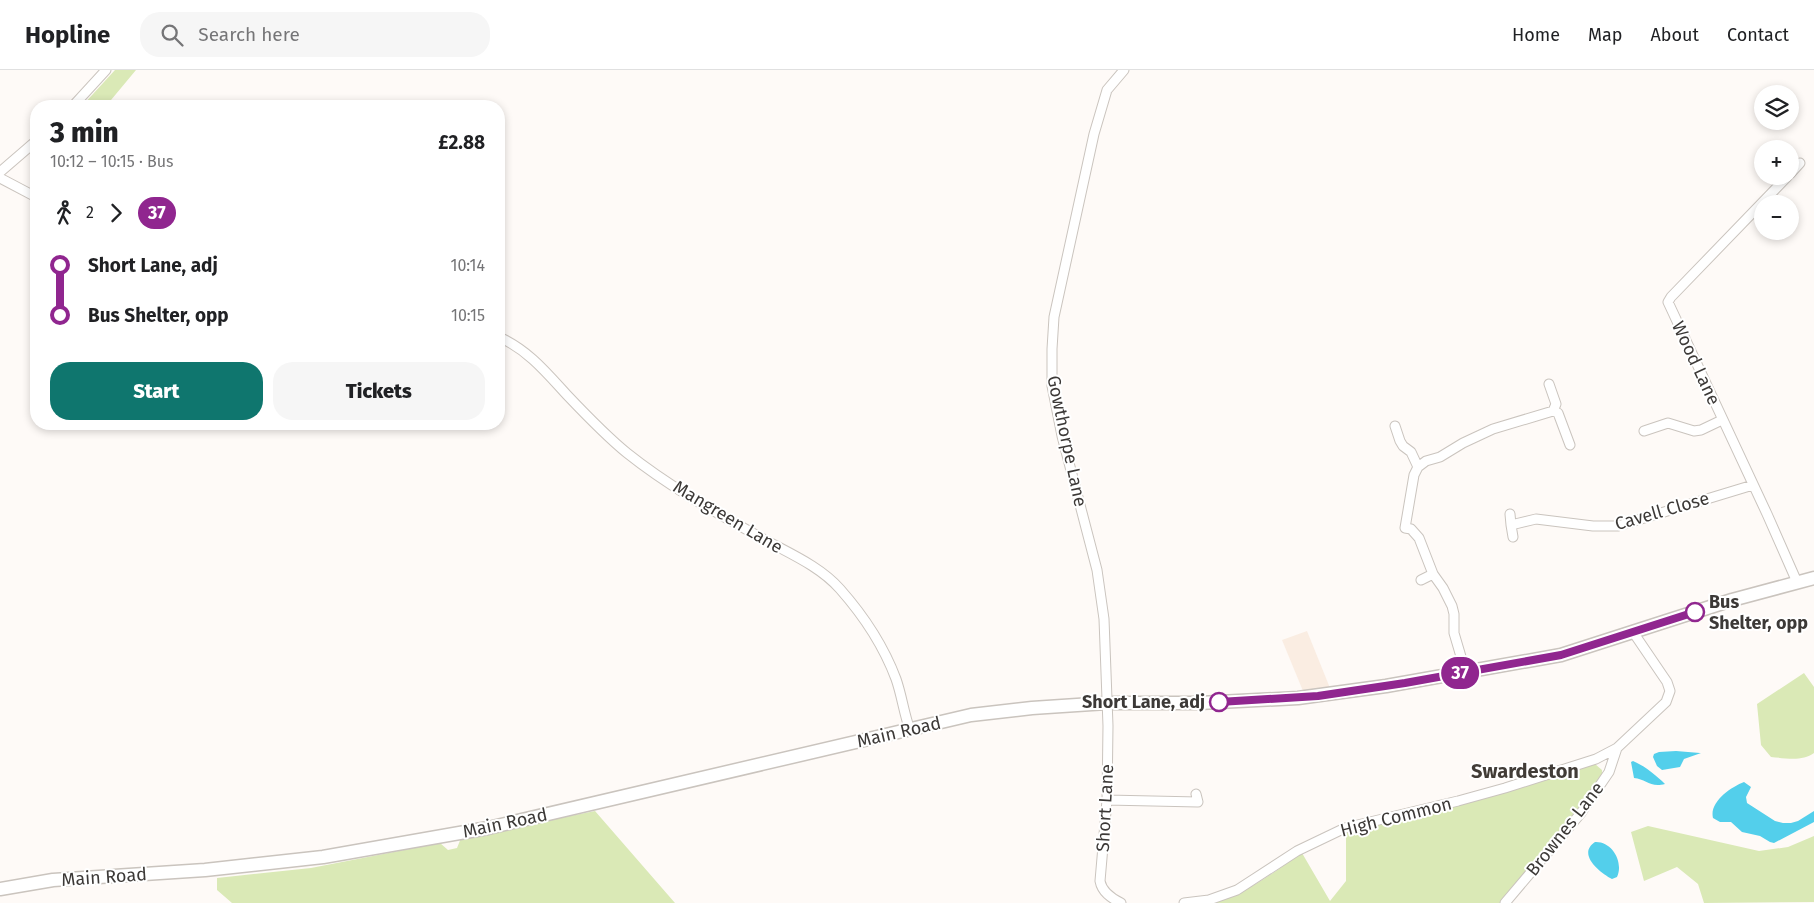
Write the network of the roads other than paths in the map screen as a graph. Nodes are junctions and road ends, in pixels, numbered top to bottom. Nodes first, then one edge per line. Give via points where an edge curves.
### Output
1 (106, 70) edge
2 (1124, 70) edge
3 (79, 100) edge
4 (30, 146) edge
5 (0, 172) edge
6 (0, 178) edge
7 (1779, 185) edge
8 (30, 195) edge
9 (505, 340) edge
10 (1549, 384) dead end
11 (1553, 412) junction
12 (1722, 420) junction
13 (1394, 426) dead end
14 (1644, 432) dead end
15 (1570, 445) dead end
16 (1418, 467) junction
17 (1753, 484) junction
18 (1510, 514) dead end
19 (1511, 525) junction
20 (1514, 537) dead end
21 (1433, 574) junction
22 (1814, 578) edge
23 (1421, 580) dead end
24 (1796, 582) junction
25 (1633, 632) junction
26 (1463, 673) junction
27 (1107, 703) junction
28 (910, 730) junction
29 (1617, 748) junction
30 (1107, 800) junction
31 (1200, 802) dead end
32 (0, 889) edge
33 (1121, 903) edge
34 (1184, 903) edge
35 (1505, 903) edge

1 - 3 street
2 - 27 street, Gowthorpe Lane via 1107,90 1094,134 1054,317 1052,349 1052,386 1062,436 1101,593
4 - 5 street
6 - 8 street
7 - 12 street, Wood Lane via 1669,300
9 - 28 street, Mangreen Lane via 541,366 628,454 710,509 817,569 839,588 858,610 885,655 896,678
10 - 11 street via 1556,404
11 - 15 street via 1558,413
11 - 16 street via 1493,429
12 - 14 street via 1701,430 1668,423
12 - 17 street, Wood Lane
13 - 16 street
16 - 21 street via 1405,528 1411,528 1419,538
17 - 19 street, Cavell Close via 1618,526 1536,519
17 - 24 street, Wood Lane
18 - 19 street
19 - 20 street
21 - 23 street
21 - 26 street via 1454,614 1454,633
22 - 24 main road, Main Road
24 - 25 main road, Main Road
25 - 26 main road, Main Road via 1561,655
25 - 29 street, Brownes Lane via 1670,691 1666,702
26 - 27 main road, Main Road via 1318,696 1199,703
27 - 28 main road, Main Road via 971,715
27 - 30 street, Short Lane
28 - 32 main road, Main Road via 488,828 323,856 205,870 53,880
29 - 34 street, High Common via 1596,759 1458,802 1345,828 1297,851 1237,890 1209,900
29 - 35 street, Brownes Lane via 1609,772 1591,800
30 - 31 street
30 - 33 street, Short Lane via 1100,881 1107,894

